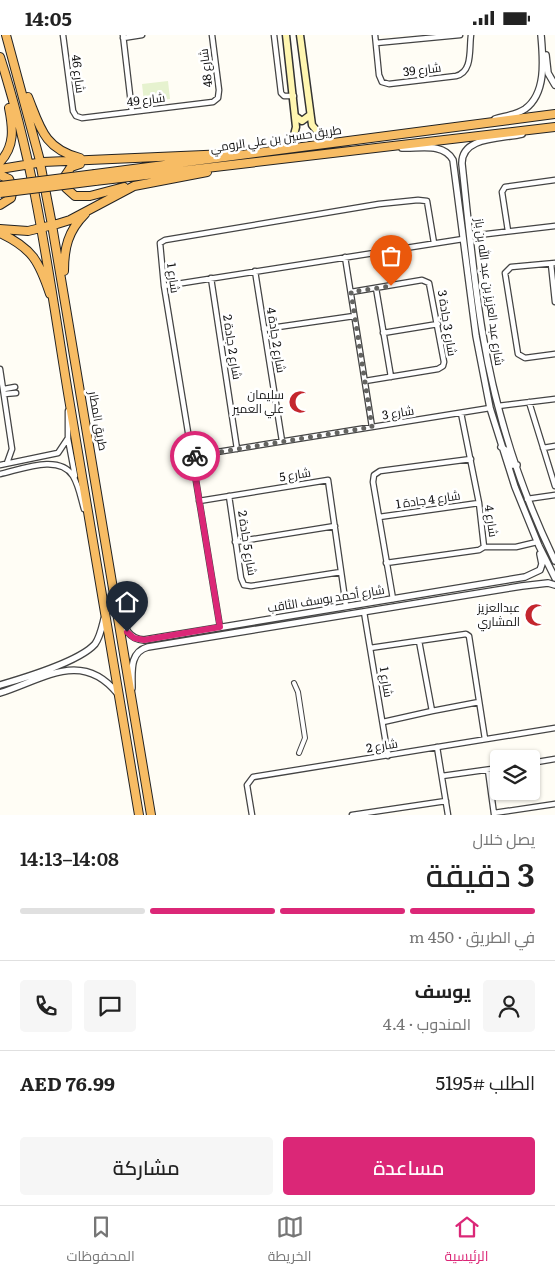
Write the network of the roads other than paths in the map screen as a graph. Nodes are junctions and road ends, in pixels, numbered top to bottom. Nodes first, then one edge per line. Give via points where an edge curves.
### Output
1 (6, 35) edge
2 (63, 35) edge
3 (142, 35) edge
4 (212, 35) edge
5 (274, 35) edge
6 (286, 35) edge
7 (299, 35) edge
8 (375, 35) edge
9 (460, 35) edge
10 (471, 35) edge
11 (543, 35) edge
12 (123, 36) edge
13 (376, 43) junction
14 (302, 47) junction
15 (288, 50) junction
16 (0, 57) edge
17 (20, 82) junction
18 (555, 85) edge
19 (8, 87) junction
20 (294, 96) junction
21 (218, 98) joint
22 (132, 112) junction
23 (555, 114) edge
24 (310, 115) junction
25 (76, 116) joint
26 (296, 116) junction
27 (487, 122) junction
28 (555, 127) edge
29 (535, 129) junction
30 (333, 142) junction
31 (394, 147) junction
32 (283, 149) junction
33 (236, 155) junction
34 (89, 161) junction
35 (0, 162) edge
36 (40, 162) junction
37 (28, 163) junction
38 (225, 166) junction
39 (0, 169) edge
40 (0, 175) edge
41 (95, 178) junction
42 (555, 180) edge
43 (0, 186) edge
44 (134, 186) junction
45 (0, 193) edge
46 (0, 205) edge
47 (94, 207) junction
48 (52, 225) junction
49 (555, 225) edge
50 (41, 228) junction
51 (0, 229) edge
52 (508, 231) junction
53 (0, 233) edge
54 (470, 236) junction
55 (463, 239) junction
56 (434, 243) junction
57 (345, 257) junction
58 (553, 264) edge
59 (255, 271) junction
60 (211, 278) junction
61 (164, 286) junction
62 (376, 289) junction
63 (351, 292) junction
64 (65, 296) junction
65 (555, 302) edge
66 (472, 311) junction
67 (56, 315) junction
68 (354, 316) junction
69 (438, 324) junction
70 (264, 329) junction
71 (482, 331) junction
72 (383, 333) junction
73 (476, 335) junction
74 (555, 354) edge
75 (488, 359) junction
76 (0, 369) edge
77 (391, 377) junction
78 (365, 381) junction
79 (67, 387) junction
80 (16, 390) dead end
81 (4, 392) junction
82 (555, 399) edge
83 (528, 403) junction
84 (498, 406) junction
85 (490, 408) junction
86 (462, 413) junction
87 (372, 427) junction
88 (68, 438) junction
89 (282, 441) junction
90 (555, 446) edge
91 (501, 447) junction
92 (543, 447) junction
93 (12, 449) junction
94 (237, 449) junction
95 (192, 456) junction
96 (32, 459) junction
97 (471, 459) junction
98 (21, 461) junction
99 (6, 463) junction
100 (0, 465) edge
101 (516, 465) junction
102 (14, 471) junction
103 (510, 472) junction
104 (0, 474) edge
105 (76, 483) junction
106 (555, 486) edge
107 (524, 490) junction
108 (555, 495) edge
109 (229, 496) junction
110 (527, 499) junction
111 (199, 501) junction
112 (479, 503) junction
113 (379, 517) junction
114 (335, 526) junction
115 (90, 530) junction
116 (235, 542) junction
117 (538, 544) junction
118 (484, 547) junction
119 (555, 561) edge
120 (386, 563) junction
121 (341, 572) junction
122 (525, 577) junction
123 (555, 578) edge
124 (555, 585) edge
125 (509, 588) junction
126 (116, 599) junction
127 (393, 599) junction
128 (346, 606) junction
129 (335, 608) junction
130 (364, 612) junction
131 (105, 614) junction
132 (317, 620) junction
133 (220, 627) junction
134 (172, 635) junction
135 (419, 641) junction
136 (148, 647) junction
137 (370, 648) junction
138 (35, 673) junction
139 (36, 681) junction
140 (294, 683) dead end
141 (0, 685) edge
142 (0, 693) edge
143 (120, 697) junction
144 (479, 702) junction
145 (133, 703) junction
146 (432, 711) junction
147 (382, 722) junction
148 (555, 728) edge
149 (485, 739) junction
150 (438, 747) junction
151 (299, 753) dead end
152 (388, 756) junction
153 (555, 759) edge
154 (540, 762) edge
155 (488, 770) joint
156 (442, 776) junction
157 (446, 801) junction
158 (555, 804) edge
159 (494, 814) edge
160 (139, 815) edge
161 (151, 815) edge
162 (252, 815) edge
163 (352, 815) edge
164 (448, 815) edge

1 - 17 highway, طريق المطار
2 - 25 street, شارع 46
3 - 12 street
4 - 21 street, شارع 48
5 - 20 street via 281,93
6 - 7 main road via 292,39
6 - 15 main road
7 - 14 main road
8 - 13 street, شارع 39
9 - 13 street
10 - 13 street, شارع 39 via 464,73 388,84 382,82 379,75
11 - 18 street via 547,69
11 - 27 street via 542,74 534,99 520,111
12 - 22 street
14 - 15 main road via 294,44
14 - 24 main road
15 - 20 main road
16 - 19 highway, طريق المطار
17 - 34 highway via 46,138 62,152
17 - 36 highway, طريق المطار
19 - 35 highway via 12,137 9,150
19 - 37 highway, طريق المطار
20 - 26 main road
21 - 22 street, شارع 49 via 208,103
22 - 25 street, شارع 49 via 86,118
23 - 27 highway, طريق حسين بن علي الرومي
24 - 26 main road via 302,121
24 - 30 main road via 316,131 323,139
26 - 32 main road via 295,136
27 - 30 highway, طريق حسين بن علي الرومي
28 - 29 highway, طريق حسين بن علي الرومي
29 - 31 highway, طريق حسين بن علي الرومي
29 - 54 street, شارع عبد العزيز بن عبد الله بن باز via 477,143 464,152 462,164
30 - 32 highway, طريق حسين بن علي الرومي
31 - 38 highway, طريق حسين بن علي الرومي
31 - 55 street, شارع عبد العزيز بن عبد الله بن باز via 440,149 451,157
32 - 33 highway, طريق حسين بن علي الرومي
33 - 34 highway via 209,153
33 - 41 highway, طريق حسين بن علي الرومي
34 - 36 highway
34 - 44 highway via 71,167 65,176 66,188 75,196 90,196
36 - 37 highway
36 - 48 highway, طريق المطار
37 - 39 highway
37 - 50 highway, طريق المطار
38 - 41 highway, طريق حسين بن علي الرومي
38 - 44 highway via 196,175
40 - 46 highway via 11,181 13,191 9,200
41 - 43 highway, طريق حسين بن علي الرومي, bridge
41 - 45 highway, طريق حسين بن علي الرومي, bridge
42 - 52 street via 504,187 502,193
44 - 47 highway
47 - 48 highway
47 - 64 highway via 78,222 67,241
48 - 50 highway
48 - 64 highway, طريق المطار
49 - 52 street
50 - 51 highway via 28,231
50 - 67 highway, طريق المطار
52 - 54 street
53 - 67 highway via 36,258
54 - 71 street, شارع عبد العزيز بن عبد الله بن باز
55 - 56 street
55 - 66 street, شارع عبد العزيز بن عبد الله بن باز
56 - 57 street
56 - 61 street, شارع 1 via 427,201 379,204 165,240 159,246
57 - 59 street
57 - 63 street
58 - 65 street
58 - 74 street via 511,267 506,278 518,355 525,358
59 - 60 street
59 - 70 street, شارع 2 جادة 4
60 - 61 street
60 - 94 street, شارع 2 جادة 2
61 - 95 street, شارع 1
62 - 63 street, شارع 3 جادة 3
62 - 69 street, شارع 3 جادة 3 via 422,280 428,282 432,286
62 - 72 street
63 - 68 street
64 - 126 highway, طريق المطار
66 - 71 street via 477,329
66 - 73 street, شارع عبد العزيز بن عبد الله بن باز
67 - 79 highway, طريق المطار
68 - 70 street
68 - 78 street
69 - 72 street
69 - 77 street, شارع 3 جادة 3 via 443,366
70 - 89 street, شارع 2 جادة 4
71 - 75 street, شارع عبد العزيز بن عبد الله بن باز
72 - 77 street
73 - 75 street
73 - 85 street, شارع عبد العزيز بن عبد الله بن باز
75 - 84 street, شارع عبد العزيز بن عبد الله بن باز
76 - 81 street
77 - 78 street, شارع 3 جادة 3
78 - 87 street
79 - 88 street
79 - 115 highway, طريق المطار
80 - 81 street
81 - 93 street
82 - 83 street
83 - 84 street
83 - 92 street
84 - 101 street, شارع عبد العزيز بن عبد الله بن باز
85 - 86 street, شارع 3
85 - 91 street, شارع عبد العزيز بن عبد الله بن باز
86 - 87 street, شارع 3
86 - 97 street, شارع 4
87 - 89 street, شارع 3
88 - 96 street via 58,453
88 - 105 street
89 - 94 street, شارع 3
90 - 92 street
91 - 101 street via 507,451 512,465
91 - 103 street, شارع عبد العزيز بن عبد الله بن باز
92 - 106 street
93 - 98 street
93 - 99 street via 11,458
94 - 95 street, شارع 3
95 - 111 street, شارع 1
96 - 98 street
96 - 102 street via 33,464
97 - 112 street, شارع 4
97 - 113 street via 380,471 374,475 373,482
98 - 99 street
99 - 100 street
101 - 107 street, شارع عبد العزيز بن عبد الله بن باز
102 - 104 street
102 - 105 street via 58,465 68,470
103 - 107 street via 516,472
103 - 117 street, شارع عبد العزيز بن عبد الله بن باز
105 - 115 street
107 - 110 street, شارع عبد العزيز بن عبد الله بن باز
108 - 110 street
109 - 111 street, شارع 5
109 - 114 street, شارع 5 via 328,480
109 - 116 street, شارع 5 جادة 2
110 - 119 street, شارع عبد العزيز بن عبد الله بن باز
111 - 133 street, شارع 1
112 - 113 street, شارع 4 جادة 1
112 - 118 street, شارع 4
113 - 120 street
114 - 116 street
114 - 121 street, شارع 5
115 - 131 highway, طريق المطار
116 - 121 street, شارع 5 جادة 2 via 244,585
117 - 118 street
117 - 122 street via 542,564 540,571
117 - 123 street, شارع عبد العزيز بن عبد الله بن باز
118 - 120 street, شارع 4
120 - 127 street
121 - 128 street, شارع 5
122 - 125 street via 525,584
122 - 127 street, شارع أحمد يوسف الثاقب
124 - 125 street, شارع أحمد يوسف الثاقب
125 - 130 street, شارع أحمد يوسف الثاقب
126 - 134 street, شارع أحمد يوسف الثاقب via 127,632 134,638 144,640
126 - 145 highway, طريق المطار
127 - 128 street, شارع أحمد يوسف الثاقب
128 - 129 street, شارع أحمد يوسف الثاقب
129 - 132 street via 317,615
129 - 133 street, شارع أحمد يوسف الثاقب
130 - 132 street, شارع أحمد يوسف الثاقب
130 - 137 street, شارع 1
131 - 138 street via 98,637 86,652
131 - 143 highway, طريق المطار
132 - 136 street, شارع أحمد يوسف الثاقب
133 - 134 street, شارع أحمد يوسف الثاقب
134 - 136 street
135 - 137 street
135 - 144 street via 463,633 469,636
135 - 146 street
136 - 145 street via 138,652 133,660
137 - 147 street, شارع 1
138 - 139 street
138 - 141 street
139 - 142 street
139 - 143 street via 71,670 84,670 98,675
140 - 151 street via 305,738
143 - 160 highway, طريق المطار
144 - 146 street
144 - 149 street
145 - 161 highway, طريق المطار
146 - 147 street
147 - 152 street, شارع 1
148 - 149 street, شارع 2
149 - 150 street, شارع 2
150 - 152 street, شارع 2
150 - 156 street
152 - 162 street, شارع 2 via 253,777 247,785
153 - 154 street
155 - 156 street
155 - 159 street
156 - 157 street
157 - 163 street
157 - 164 street
158 - 159 street

